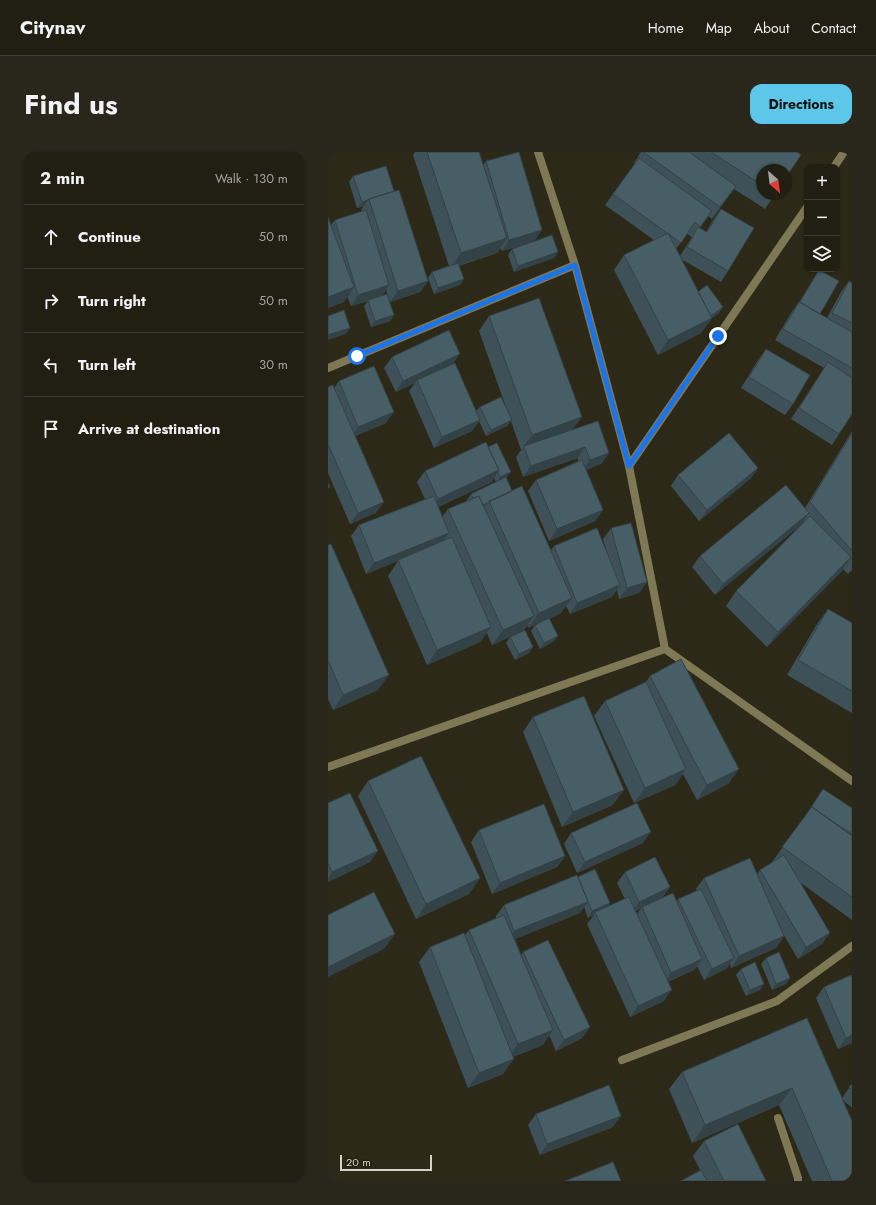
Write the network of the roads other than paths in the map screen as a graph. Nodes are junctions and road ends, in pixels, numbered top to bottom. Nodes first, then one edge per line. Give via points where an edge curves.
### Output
1 (538, 152) edge
2 (844, 152) edge
3 (836, 164) edge
4 (804, 210) edge
5 (575, 265) junction
6 (328, 368) edge
7 (629, 466) junction
8 (665, 649) junction
9 (328, 766) edge
10 (852, 781) edge
11 (852, 946) edge
12 (622, 1060) dead end
13 (778, 1118) dead end
14 (798, 1181) edge

1 - 5 street
2 - 3 street
4 - 7 street
5 - 6 street
5 - 7 street
7 - 8 street
8 - 9 street
8 - 10 street
11 - 12 street via 777,1001
13 - 14 street

